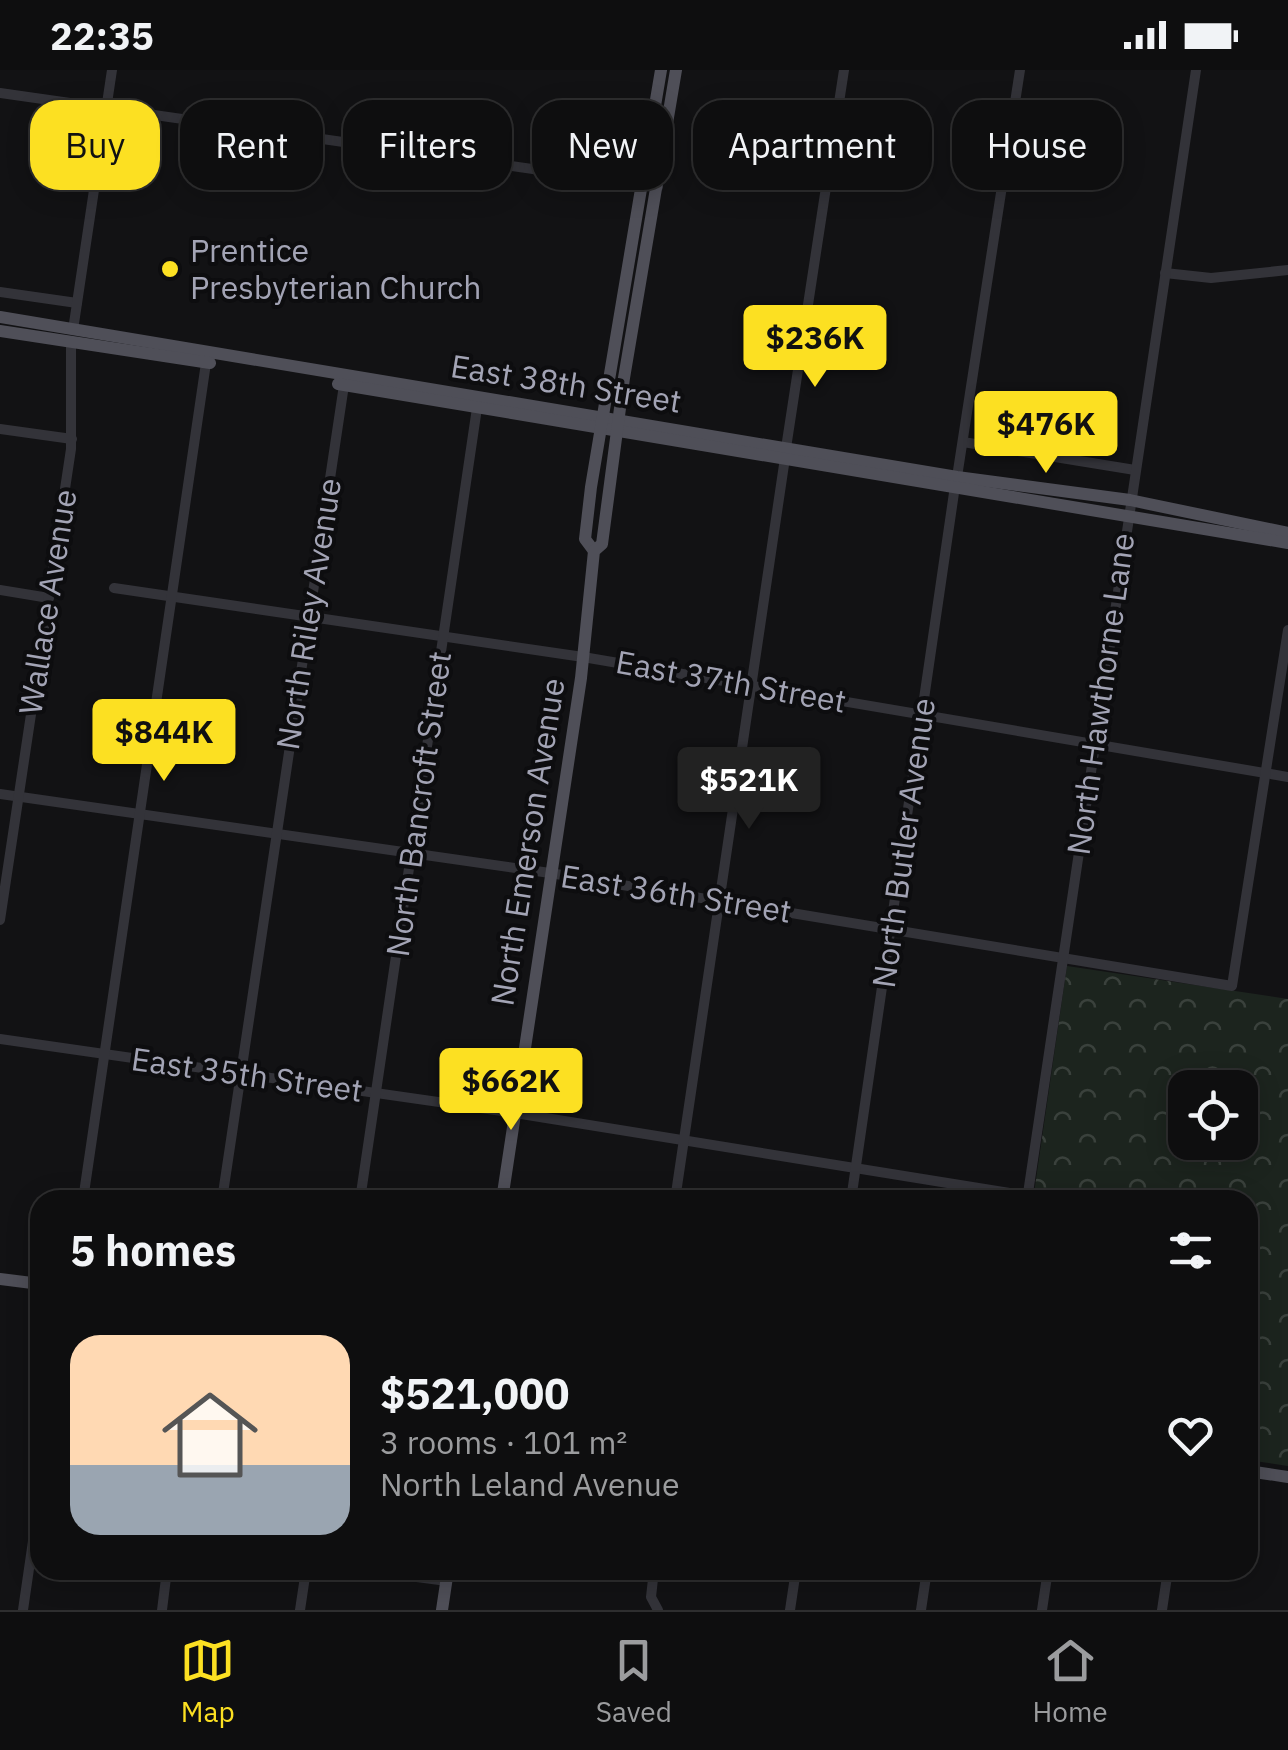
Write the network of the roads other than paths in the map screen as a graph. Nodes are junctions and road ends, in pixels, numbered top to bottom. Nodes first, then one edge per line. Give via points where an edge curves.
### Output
1 (112, 70) edge
2 (661, 70) edge
3 (676, 70) edge
4 (844, 70) edge
5 (1020, 70) edge
6 (1196, 70) edge
7 (0, 92) edge
8 (53, 100) edge
9 (107, 100) edge
10 (658, 100) edge
11 (669, 100) edge
12 (160, 116) edge
13 (532, 169) edge
14 (94, 190) edge
15 (649, 190) edge
16 (649, 190) edge
17 (1288, 270) edge
18 (1165, 273) junction
19 (0, 292) edge
20 (77, 304) junction
21 (0, 318) edge
22 (0, 331) edge
23 (72, 336) junction
24 (206, 363) junction
25 (344, 385) junction
26 (477, 408) junction
27 (600, 422) junction
28 (617, 425) junction
29 (0, 429) edge
30 (72, 439) junction
31 (963, 442) junction
32 (785, 453) junction
33 (1135, 470) junction
34 (956, 482) junction
35 (1130, 500) junction
36 (1127, 516) junction
37 (1288, 533) edge
38 (1288, 542) edge
39 (594, 550) junction
40 (114, 588) dead end
41 (0, 590) edge
42 (172, 597) junction
43 (48, 598) junction
44 (307, 618) junction
45 (1288, 630) edge
46 (443, 638) junction
47 (583, 656) junction
48 (750, 685) junction
49 (923, 715) junction
50 (1094, 744) junction
51 (1266, 773) junction
52 (1288, 777) edge
53 (0, 794) edge
54 (18, 796) junction
55 (140, 814) junction
56 (276, 833) junction
57 (412, 853) junction
58 (550, 873) junction
59 (719, 901) junction
60 (0, 920) edge
61 (892, 929) junction
62 (1063, 958) junction
63 (0, 1038) edge
64 (105, 1054) junction
65 (240, 1074) junction
66 (376, 1094) junction
67 (515, 1114) junction
68 (684, 1140) junction
69 (856, 1168) junction
70 (85, 1190) edge
71 (223, 1190) edge
72 (362, 1190) edge
73 (504, 1190) edge
74 (676, 1190) edge
75 (853, 1190) edge
76 (981, 1190) edge
77 (1028, 1190) edge
78 (0, 1278) edge
79 (30, 1282) edge
80 (1258, 1473) edge
81 (1288, 1478) edge
82 (30, 1566) edge
83 (166, 1580) edge
84 (304, 1580) edge
85 (446, 1580) edge
86 (655, 1580) edge
87 (794, 1580) edge
88 (926, 1580) edge
89 (1046, 1580) edge
90 (1166, 1580) edge
91 (656, 1607) edge
92 (22, 1610) edge
93 (162, 1610) edge
94 (300, 1610) edge
95 (442, 1610) edge
96 (790, 1610) edge
97 (921, 1610) edge
98 (1042, 1610) edge
99 (1162, 1610) edge

1 - 9 street, Wallace Avenue
2 - 10 main road, North Emerson Avenue
3 - 11 main road, North Emerson Avenue
4 - 32 street
5 - 31 street, North Butler Avenue
6 - 18 street, North Hawthorne Lane
7 - 8 street
12 - 13 street
14 - 20 street, Wallace Avenue
15 - 27 main road, North Emerson Avenue
16 - 28 main road, North Emerson Avenue
17 - 18 street via 1211,278
18 - 33 street, North Hawthorne Lane
19 - 20 street
20 - 23 street, Wallace Avenue
21 - 23 main road, East 38th Street
22 - 23 main road, East 38th Street
23 - 24 main road, East 38th Street
23 - 27 main road, East 38th Street
23 - 30 street, Wallace Avenue
24 - 25 main road, East 38th Street
24 - 42 street
25 - 26 main road, East 38th Street
25 - 44 street, North Riley Avenue
26 - 27 main road, East 38th Street
26 - 46 street, North Bancroft Street
27 - 28 main road, East 38th Street
27 - 39 main road, North Emerson Avenue via 585,539
28 - 32 main road, East 38th Street
28 - 39 main road, North Emerson Avenue via 602,544
29 - 30 street
30 - 43 street, Wallace Avenue
31 - 33 street
31 - 34 street, North Butler Avenue
32 - 34 main road, East 38th Street
32 - 48 street
33 - 35 street, North Hawthorne Lane
34 - 35 main road, East 38th Street
34 - 36 main road, East 38th Street
34 - 49 street, North Butler Avenue
35 - 36 street, North Hawthorne Lane
35 - 37 main road, East 38th Street
36 - 38 main road, East 38th Street
36 - 50 street, North Hawthorne Lane
39 - 47 main road, North Emerson Avenue
40 - 42 street, East 37th Street
41 - 43 street
42 - 44 street, East 37th Street
42 - 55 street
43 - 54 street, Wallace Avenue
44 - 46 street, East 37th Street
44 - 56 street, North Riley Avenue
45 - 51 street
46 - 47 street, East 37th Street
46 - 57 street, North Bancroft Street
47 - 48 street, East 37th Street
47 - 58 main road, North Emerson Avenue
48 - 49 street, East 37th Street
48 - 59 street
49 - 50 street, East 37th Street
49 - 61 street, North Butler Avenue
50 - 51 street, East 37th Street
50 - 62 street, North Hawthorne Lane
51 - 52 street, East 37th Street
51 - 62 street, East 36th Street via 1232,986
53 - 54 street, East 36th Street
54 - 55 street, East 36th Street
54 - 60 street, Wallace Avenue
55 - 56 street, East 36th Street
55 - 64 street
56 - 57 street, East 36th Street
56 - 65 street, North Riley Avenue
57 - 58 street, East 36th Street
57 - 66 street, North Bancroft Street
58 - 59 street, East 36th Street
58 - 67 main road, North Emerson Avenue
59 - 61 street, East 36th Street
59 - 68 street
61 - 62 street, East 36th Street
61 - 69 street, North Butler Avenue
62 - 77 street, North Hawthorne Lane
63 - 64 street, East 35th Street
64 - 65 street, East 35th Street
64 - 70 street
65 - 66 street, East 35th Street
65 - 71 street, North Riley Avenue
66 - 67 street, East 35th Street
66 - 72 street, North Bancroft Street
67 - 68 street, East 35th Street
67 - 73 main road, North Emerson Avenue
68 - 69 street, East 35th Street
68 - 74 street
69 - 75 street, North Butler Avenue
69 - 76 street, East 35th Street
78 - 79 main road
80 - 81 main road
82 - 92 street
83 - 93 street
84 - 94 street
85 - 95 main road
86 - 91 street
87 - 96 street
88 - 97 street
89 - 98 street
90 - 99 street

